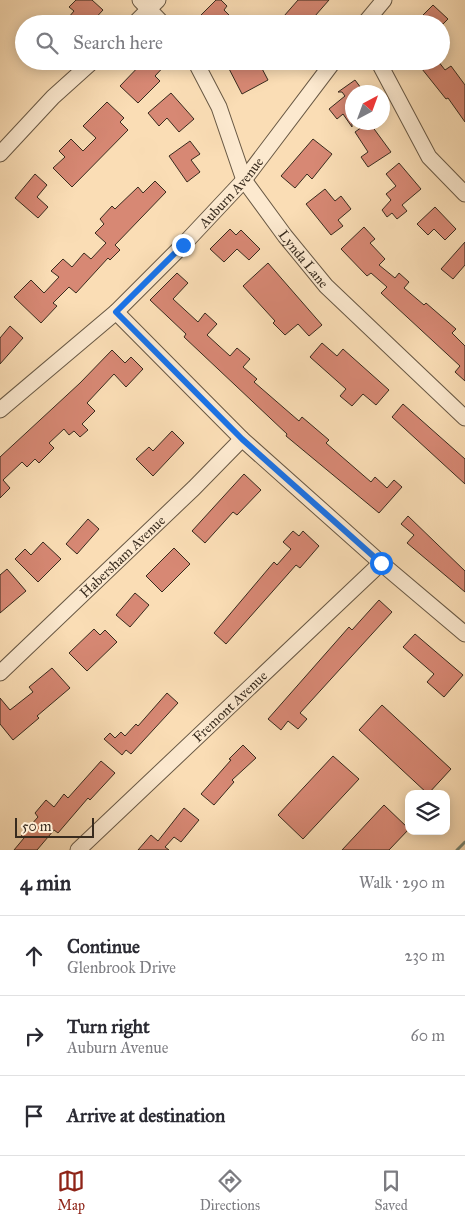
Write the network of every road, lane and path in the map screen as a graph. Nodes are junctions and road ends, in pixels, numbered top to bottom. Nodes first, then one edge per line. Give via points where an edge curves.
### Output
1 (384, 0) edge
2 (149, 3) edge
3 (140, 15) edge
4 (157, 15) edge
5 (372, 15) edge
6 (82, 70) edge
7 (200, 70) edge
8 (327, 70) edge
9 (383, 70) edge
10 (0, 154) edge
11 (244, 180) junction
12 (465, 194) edge
13 (116, 312) junction
14 (0, 410) edge
15 (465, 418) edge
16 (242, 439) junction
17 (381, 563) junction
18 (465, 634) edge
19 (0, 673) edge
20 (78, 850) edge

1 - 5 street
2 - 3 street
2 - 4 street
6 - 10 street
7 - 11 street, Lynda Lane via 219,108
8 - 11 street, Auburn Avenue
9 - 12 street via 429,157
11 - 13 street, Auburn Avenue
11 - 15 street, Lynda Lane via 326,286
13 - 14 street, Auburn Avenue
13 - 16 street
16 - 17 street
16 - 19 street, Habersham Avenue
17 - 18 street
17 - 20 street, Fremont Avenue

